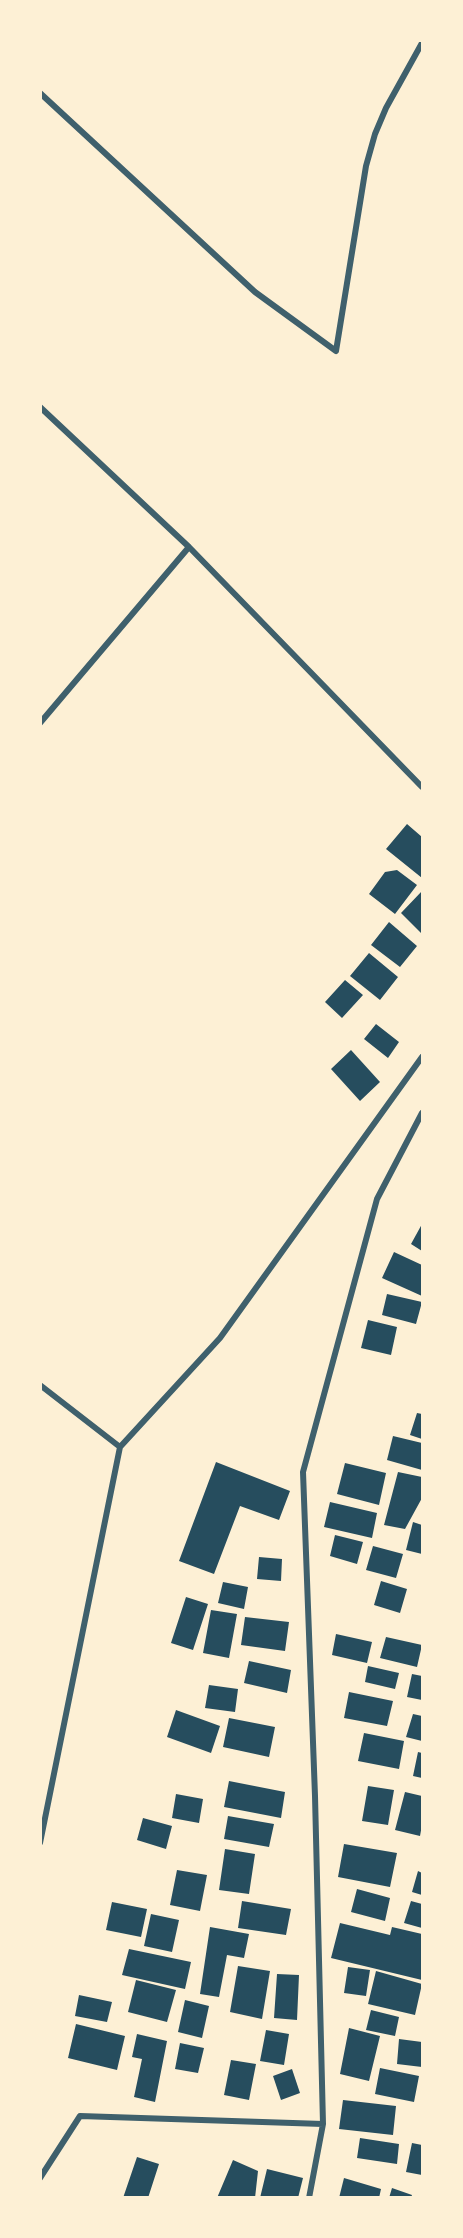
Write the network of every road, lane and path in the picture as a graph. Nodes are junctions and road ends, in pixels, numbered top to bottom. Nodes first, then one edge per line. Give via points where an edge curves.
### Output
1 (423, 43) edge
2 (40, 93) edge
3 (40, 407) edge
4 (189, 547) junction
5 (40, 723) edge
6 (423, 787) edge
7 (423, 1057) edge
8 (423, 1113) edge
9 (40, 1385) edge
10 (120, 1447) junction
11 (40, 1843) edge
12 (322, 2124) junction
13 (40, 2178) edge
14 (309, 2198) edge

1 - 2 street via 375,134 366,166 336,351 255,292
3 - 4 street
4 - 5 street
4 - 6 street
7 - 10 street via 220,1338
8 - 12 street via 377,1198 303,1472
9 - 10 street
10 - 11 street
12 - 13 street via 80,2116
12 - 14 street

